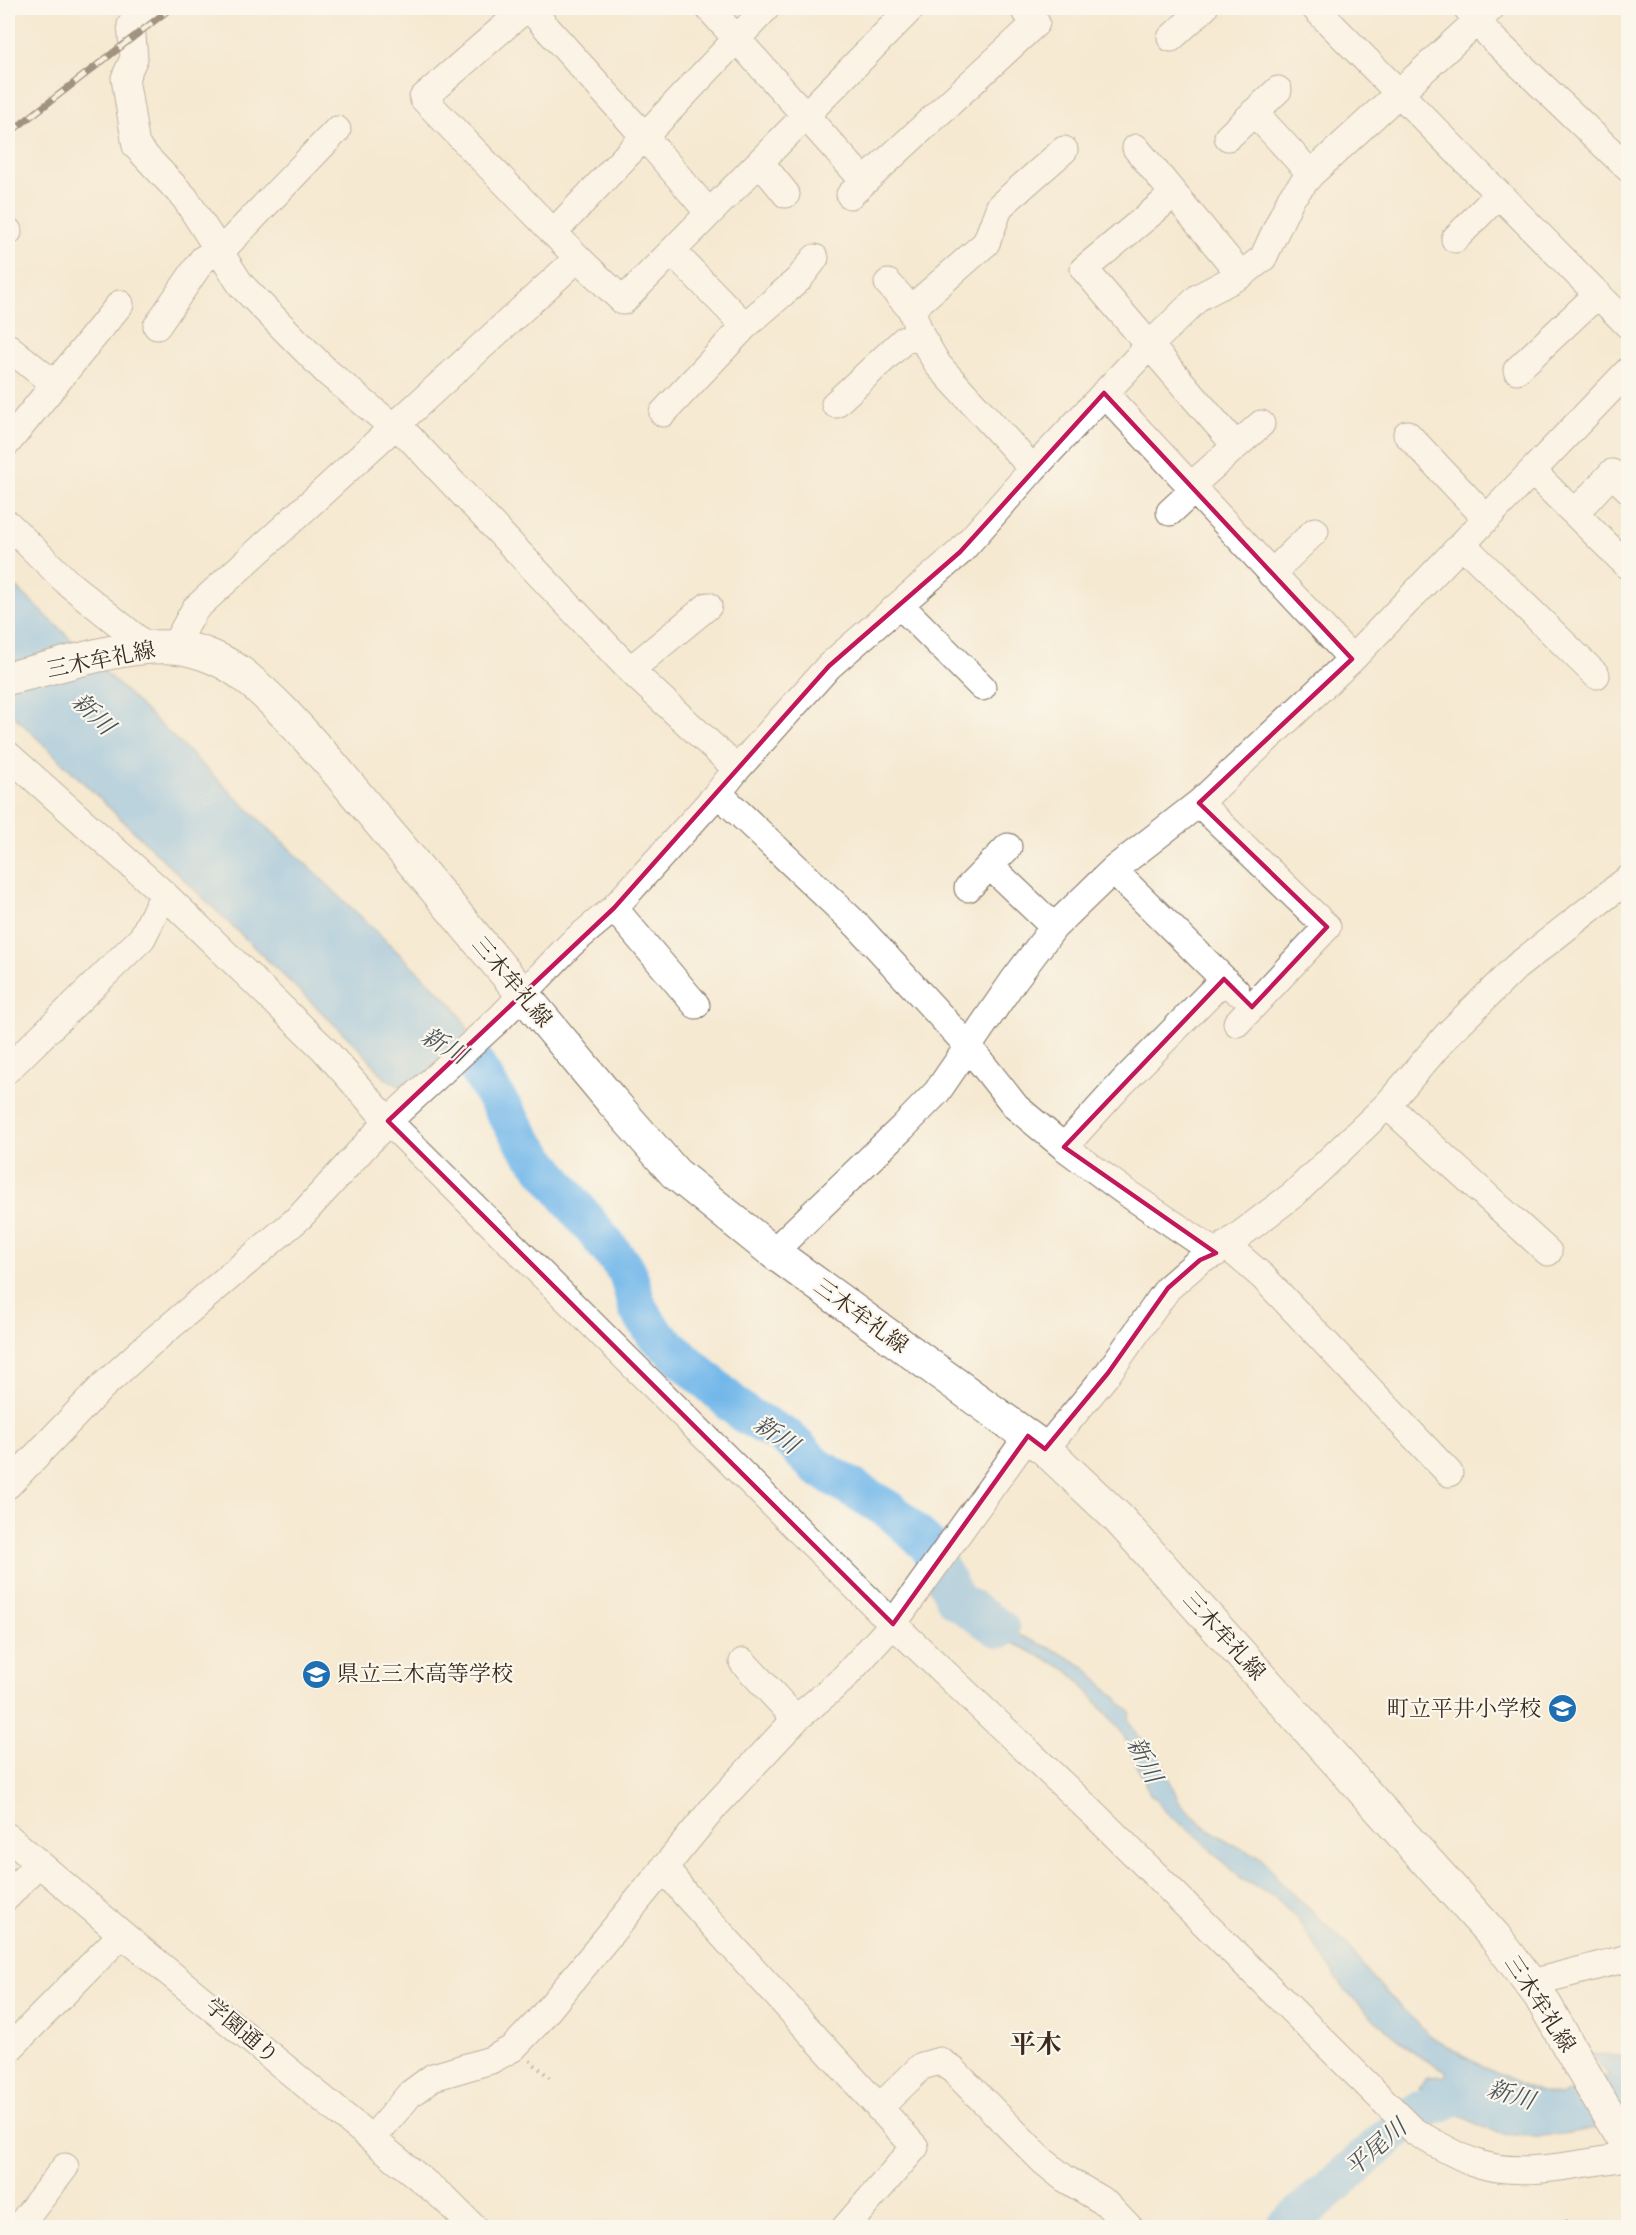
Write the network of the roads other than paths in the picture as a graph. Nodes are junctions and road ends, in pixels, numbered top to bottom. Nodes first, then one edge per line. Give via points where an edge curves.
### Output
1 (146, 8) edge
2 (527, 8) edge
3 (710, 8) edge
4 (765, 8) edge
5 (911, 8) edge
6 (1023, 8) edge
7 (1315, 8) edge
8 (1193, 11) edge
9 (1478, 12) edge
10 (736, 37) junction
11 (1171, 38) dead end
12 (1278, 90) dead end
13 (1399, 92) junction
14 (1254, 112) junction
15 (805, 116) junction
16 (337, 130) dead end
17 (644, 136) junction
18 (1228, 137) dead end
19 (1136, 148) dead end
20 (1064, 150) dead end
21 (760, 162) junction
22 (1629, 168) edge
23 (1311, 174) junction
24 (786, 194) dead end
25 (1499, 194) junction
26 (1174, 195) junction
27 (709, 213) junction
28 (554, 233) junction
29 (1455, 239) dead end
30 (672, 251) junction
31 (220, 252) junction
32 (578, 258) junction
33 (815, 258) dead end
34 (1241, 275) junction
35 (888, 283) dead end
36 (1598, 294) junction
37 (120, 304) dead end
38 (912, 309) junction
39 (1629, 325) edge
40 (157, 326) dead end
41 (745, 326) junction
42 (921, 336) junction
43 (1149, 346) junction
44 (8, 347) edge
45 (1517, 370) dead end
46 (1629, 372) edge
47 (54, 384) junction
48 (1104, 393) junction
49 (835, 404) dead end
50 (663, 412) dead end
51 (1261, 424) dead end
52 (392, 426) junction
53 (1407, 434) dead end
54 (8, 442) edge
55 (1236, 446) junction
56 (1033, 469) junction
57 (1533, 472) junction
58 (1194, 487) junction
59 (1629, 489) edge
60 (1170, 512) dead end
61 (1575, 513) junction
62 (1487, 519) junction
63 (8, 524) edge
64 (1315, 531) dead end
65 (1462, 545) junction
66 (1629, 566) edge
67 (1261, 574) junction
68 (900, 605) junction
69 (708, 606) dead end
70 (162, 648) junction
71 (1352, 659) junction
72 (630, 670) junction
73 (1596, 675) dead end
74 (8, 678) edge
75 (982, 687) dead end
76 (8, 755) edge
77 (736, 769) junction
78 (718, 793) junction
79 (1199, 803) junction
80 (1113, 870) junction
81 (1629, 879) edge
82 (968, 888) dead end
83 (164, 894) junction
84 (614, 908) junction
85 (1054, 927) junction
86 (1224, 979) junction
87 (523, 994) junction
88 (696, 1005) dead end
89 (968, 1046) junction
90 (8, 1069) edge
91 (1387, 1105) junction
92 (388, 1121) junction
93 (1064, 1147) junction
94 (1221, 1249) junction
95 (773, 1252) junction
96 (1548, 1252) dead end
97 (1037, 1442) junction
98 (1449, 1473) dead end
99 (8, 1485) edge
100 (898, 1617) junction
101 (743, 1662) dead end
102 (796, 1719) junction
103 (8, 1837) edge
104 (39, 1863) junction
105 (664, 1867) junction
106 (8, 1896) edge
107 (122, 1935) junction
108 (1629, 1958) edge
109 (1535, 1989) junction
110 (8, 2050) edge
111 (879, 2108) junction
112 (372, 2139) junction
113 (1629, 2146) edge
114 (1629, 2157) edge
115 (65, 2167) dead end
116 (18, 2228) edge
117 (474, 2228) edge
118 (845, 2228) edge
119 (1130, 2228) edge

1 - 31 street via 131,24 134,58 125,78 136,146 185,198
2 - 17 street
2 - 28 street via 423,98
3 - 10 street
4 - 10 street
5 - 15 street
6 - 15 street via 1036,22 857,188
7 - 13 street
8 - 11 street
9 - 13 street
9 - 22 street via 1490,36
10 - 15 street
10 - 17 street
12 - 14 street
13 - 23 street
13 - 25 street
14 - 18 street
14 - 23 street
15 - 21 street
16 - 31 street
17 - 27 street
17 - 28 street
19 - 26 street
20 - 38 street via 1000,206 993,250
21 - 24 street
21 - 27 street
23 - 34 street via 1291,198 1263,258
25 - 29 street
25 - 36 street
26 - 34 street
26 - 43 street via 1084,269
27 - 30 street
28 - 32 street
30 - 32 street via 623,301
30 - 41 street
31 - 40 street via 203,259
31 - 52 street via 241,285 327,372
32 - 52 street
33 - 41 street via 799,279
34 - 43 street via 1199,297
35 - 38 street
36 - 39 street
36 - 45 street
37 - 47 street
38 - 42 street
41 - 50 street
42 - 49 street via 904,340
42 - 56 street via 938,365
43 - 48 street
43 - 55 street
44 - 47 street
46 - 57 street
47 - 54 street
48 - 56 street
48 - 58 street
51 - 55 street
52 - 70 street via 195,609
52 - 72 street via 408,436
53 - 62 street
55 - 58 street
56 - 68 street via 960,552
57 - 61 street
57 - 62 street
58 - 60 street
58 - 67 street
59 - 61 street via 1611,473
61 - 66 street
62 - 65 street
63 - 70 street via 68,583
64 - 67 street
65 - 71 street
65 - 73 street
67 - 71 street
68 - 75 street
68 - 77 street via 829,666
69 - 72 street
70 - 74 main road, 三木牟礼線 via 112,653
70 - 87 main road, 三木牟礼線 via 222,661 248,678 338,774
71 - 79 street
72 - 77 street
76 - 83 street
77 - 78 street
78 - 84 street
78 - 89 street via 858,926
79 - 80 street
79 - 86 street via 1327,927 1245,1015
80 - 85 street
80 - 86 street
81 - 91 street via 1516,967 1448,1034
82 - 85 street via 999,856
83 - 90 street via 142,938
83 - 92 street via 323,1047
84 - 87 street
84 - 88 street
85 - 89 street
86 - 93 street
87 - 92 street
87 - 95 main road, 三木牟礼線 via 675,1173
89 - 93 street via 1016,1107
89 - 95 street via 937,1092
91 - 94 street via 1294,1194
91 - 96 street
92 - 99 street via 300,1217 102,1387
92 - 100 street
93 - 94 street via 1124,1191
94 - 97 street via 1200,1260 1168,1288 1108,1373
94 - 98 street via 1263,1276
95 - 97 main road, 三木牟礼線
97 - 100 street via 980,1503
97 - 109 main road, 三木牟礼線 via 1118,1518 1495,1937
100 - 102 street via 842,1680
100 - 114 street via 1415,2132 1475,2162 1515,2169 1551,2169
101 - 102 street
102 - 105 street
103 - 104 street, 学園通り
104 - 106 street
104 - 107 street, 学園通り
105 - 111 street
105 - 112 street via 513,2048 491,2060 433,2078 410,2094
107 - 110 street
107 - 112 street, 学園通り
108 - 109 street
109 - 113 main road, 三木牟礼線
111 - 118 street via 915,2147
111 - 119 street via 922,2066 940,2061 1042,2161 1106,2203
112 - 117 street, 学園通り
115 - 116 street

